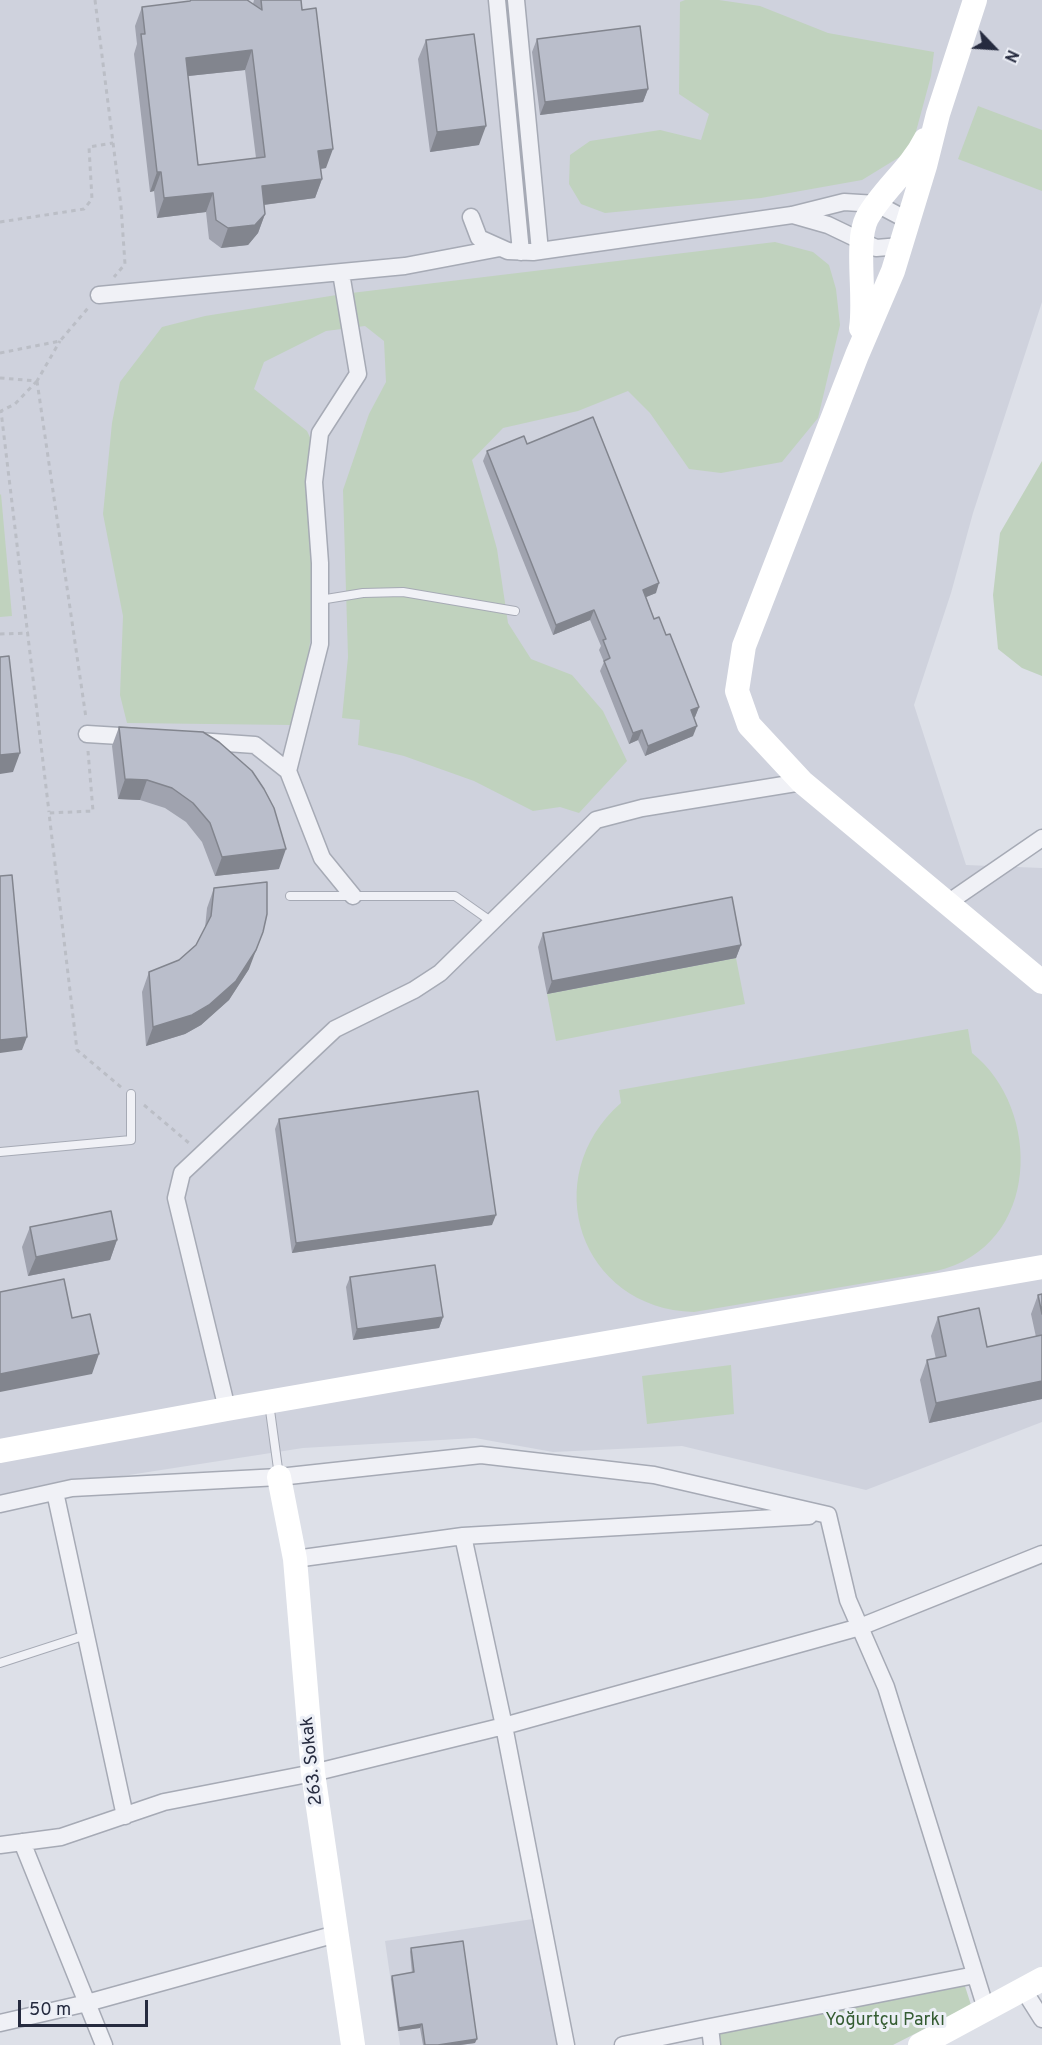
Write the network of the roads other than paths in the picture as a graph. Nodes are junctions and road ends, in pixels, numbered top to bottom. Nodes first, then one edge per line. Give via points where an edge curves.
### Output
1 (497, 0) edge
2 (516, 0) edge
3 (975, 0) edge
4 (938, 114) junction
5 (877, 204) junction
6 (792, 215) junction
7 (471, 218) dead end
8 (909, 221) junction
9 (862, 243) junction
10 (901, 246) junction
11 (500, 248) junction
12 (540, 251) junction
13 (521, 252) junction
14 (341, 273) junction
15 (99, 295) road end
16 (857, 355) junction
17 (320, 600) junction
18 (515, 611) dead end
19 (87, 734) road end
20 (154, 738) edge
21 (177, 740) edge
22 (288, 771) junction
23 (802, 782) junction
24 (1042, 838) edge
25 (290, 896) dead end
26 (353, 896) junction
27 (949, 902) junction
28 (492, 922) junction
29 (993, 939) junction
30 (1042, 967) edge
31 (1042, 982) edge
32 (131, 1094) road end
33 (0, 1152) edge
34 (1042, 1267) edge
35 (268, 1402) junction
36 (227, 1409) junction
37 (0, 1451) edge
38 (279, 1477) junction
39 (55, 1492) junction
40 (0, 1504) edge
41 (828, 1515) junction
42 (463, 1536) junction
43 (1042, 1554) edge
44 (295, 1559) junction
45 (860, 1627) junction
46 (86, 1635) junction
47 (0, 1663) edge
48 (504, 1726) junction
49 (313, 1773) junction
50 (125, 1816) junction
51 (22, 1842) junction
52 (0, 1845) edge
53 (336, 1934) junction
54 (975, 1975) junction
55 (1033, 1984) edge
56 (87, 2003) junction
57 (986, 2009) junction
58 (1042, 2019) edge
59 (0, 2023) edge
60 (710, 2027) junction
61 (104, 2045) edge
62 (353, 2045) edge
63 (566, 2045) edge
64 (623, 2045) edge
65 (712, 2045) edge
66 (920, 2045) edge

1 - 13 street
2 - 12 street
3 - 4 street
4 - 5 street via 916,159
4 - 8 street
5 - 6 street via 844,202
5 - 8 street
5 - 9 street via 866,219
6 - 9 street via 828,225
6 - 12 street
7 - 11 street via 479,238
8 - 10 street
9 - 10 street via 876,248
9 - 16 street via 863,318
10 - 16 street
11 - 13 street
11 - 14 street via 405,266
12 - 13 street
14 - 15 street
14 - 17 street via 358,374 320,433 314,482
16 - 23 street via 744,646 736,691 749,725
17 - 18 lane via 402,592
17 - 22 street via 320,644
19 - 20 street
21 - 22 street via 255,744
22 - 26 street via 322,858
23 - 27 street
23 - 28 street via 642,808 596,820
24 - 27 street
25 - 26 lane
26 - 28 lane via 455,896
27 - 29 street
28 - 36 street via 440,973 335,1029 182,1173 176,1198
29 - 30 street
29 - 31 street
32 - 33 lane via 131,1140
34 - 35 street
35 - 36 street
35 - 38 lane
36 - 37 street
38 - 39 street
38 - 41 street via 481,1455 654,1475
38 - 44 street, 263. Sokak
39 - 40 street
39 - 46 street
41 - 42 street
41 - 45 street via 848,1600
42 - 44 street
42 - 48 street
43 - 45 street
44 - 49 street, 263. Sokak
45 - 48 street
45 - 54 street via 886,1687
46 - 47 lane
46 - 50 street
48 - 49 street
48 - 63 street
49 - 50 street via 164,1802
49 - 53 street, 263. Sokak
50 - 51 street via 62,1837
51 - 52 street
51 - 56 street
53 - 56 street
53 - 62 street, 263. Sokak
54 - 57 street
54 - 60 street
55 - 57 street
55 - 58 street
56 - 59 street
56 - 61 street
57 - 66 street
60 - 64 street
60 - 65 street

